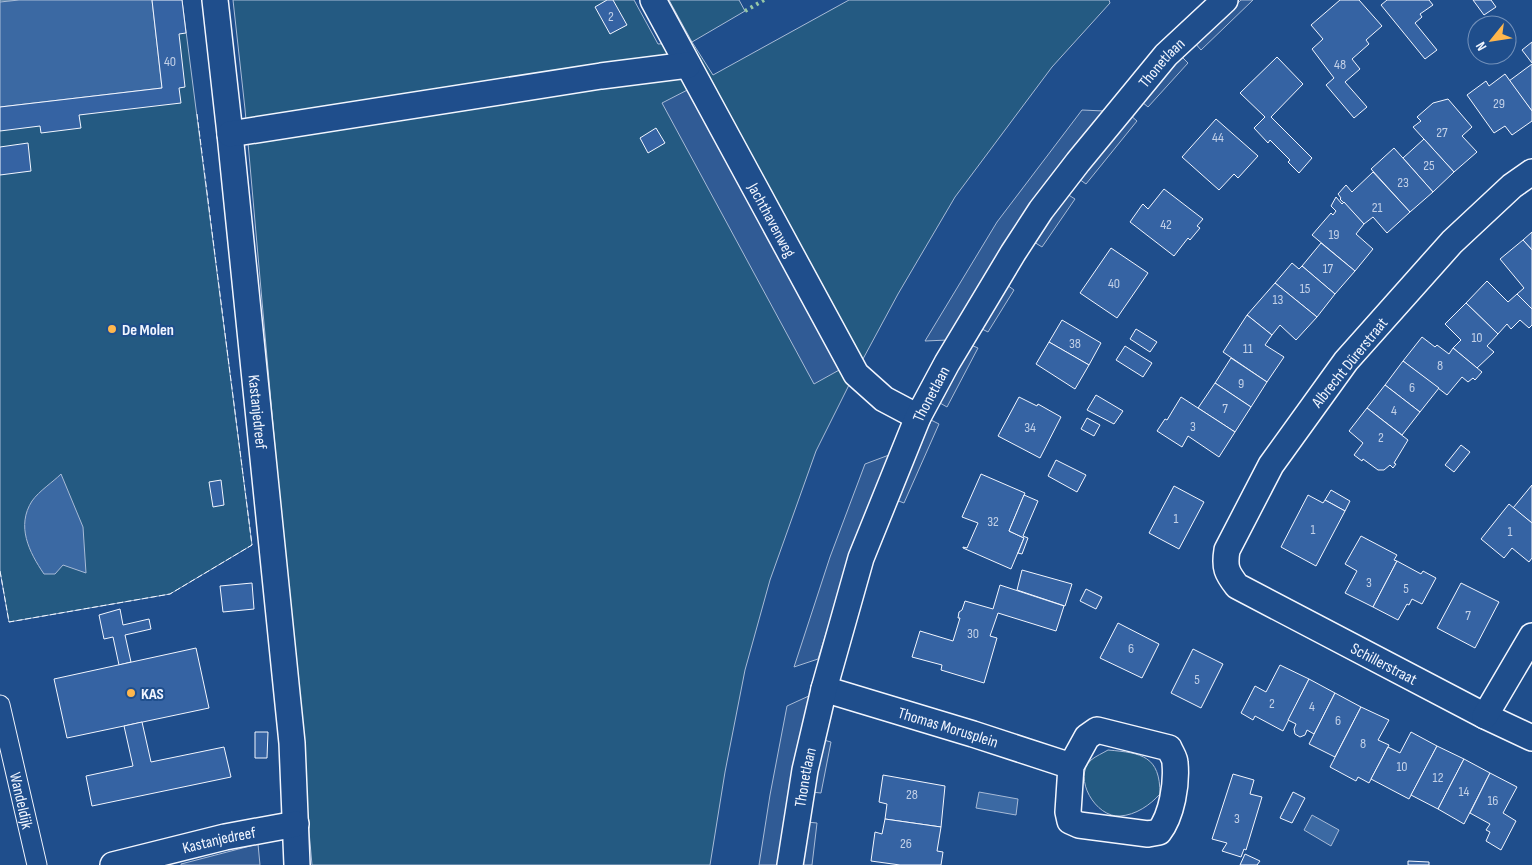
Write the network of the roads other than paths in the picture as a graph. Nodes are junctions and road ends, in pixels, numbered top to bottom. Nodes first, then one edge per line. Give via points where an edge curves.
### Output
1 (215, 0) edge
2 (653, 0) edge
3 (1225, 0) edge
4 (688, 65) junction
5 (230, 134) junction
6 (1532, 172) edge
7 (918, 416) junction
8 (1237, 586) joint
9 (1532, 636) edge
10 (824, 690) junction
11 (0, 705) edge
12 (1484, 716) junction
13 (1532, 738) edge
14 (1071, 766) junction
15 (296, 824) junction
16 (37, 865) edge
17 (113, 865) edge
18 (297, 865) edge
19 (790, 865) edge

1 - 5 street, Kastanjedreef
2 - 4 street, Jachthavenweg
3 - 7 street, Thonetlaan via 1166,54 1042,210 1013,253
4 - 5 street
4 - 7 street, Jachthavenweg via 856,374 884,399
5 - 15 street, Kastanjedreef via 292,744
6 - 8 street, Albrecht Dürerstraat via 1512,186 1452,242 1346,362 1271,465 1226,550 1228,574
7 - 10 street, Thonetlaan via 860,558
8 - 12 street, Schillerstraat
9 - 12 street
10 - 14 street, Thomas Morusplein
10 - 19 street, Thonetlaan via 804,770
11 - 16 street, Wandeldijk
12 - 13 street, Schillerstraat
14 - 14 street via 1070,821 1148,834 1159,832 1166,823 1176,761 1169,748 1097,730 1087,737
15 - 17 street, Kastanjedreef via 225,837
15 - 18 street, Kastanjedreef

